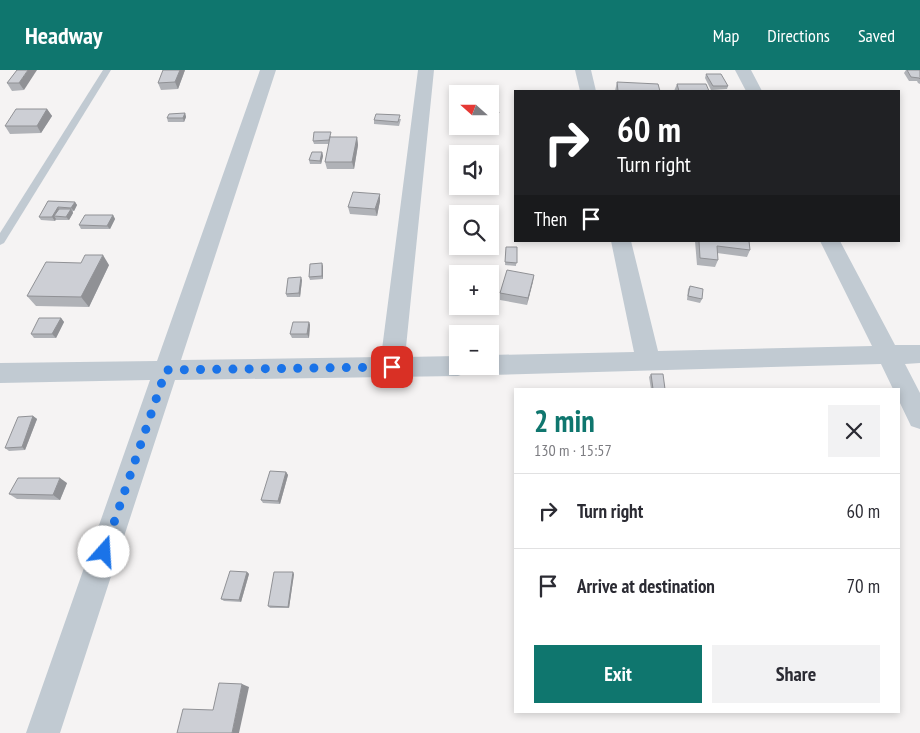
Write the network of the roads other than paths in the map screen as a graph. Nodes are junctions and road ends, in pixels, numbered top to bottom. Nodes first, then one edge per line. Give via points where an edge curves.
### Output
1 (107, 70) edge
2 (268, 70) edge
3 (426, 70) edge
4 (583, 70) edge
5 (743, 70) edge
6 (588, 90) edge
7 (753, 90) edge
8 (0, 241) edge
9 (621, 242) edge
10 (830, 242) edge
11 (920, 354) edge
12 (887, 355) junction
13 (648, 361) junction
14 (499, 365) edge
15 (449, 366) edge
16 (392, 367) junction
17 (166, 370) junction
18 (0, 373) edge
19 (920, 418) edge
20 (42, 733) edge

1 - 8 lane
2 - 17 street
3 - 16 street
4 - 6 street
5 - 7 street
9 - 13 street
10 - 12 street
11 - 12 street
12 - 13 street
12 - 19 street
13 - 14 street
15 - 16 street
16 - 17 street
17 - 18 street
17 - 20 street

